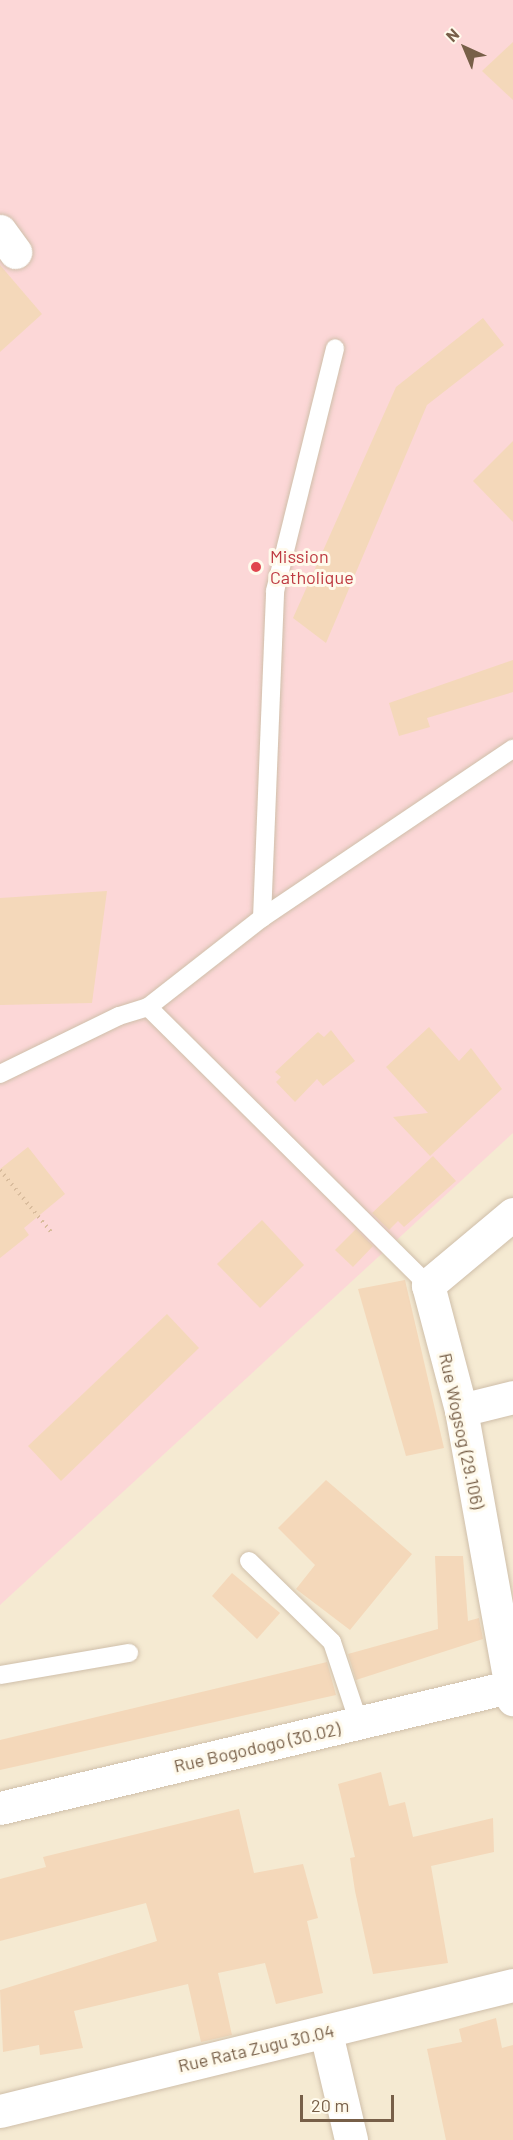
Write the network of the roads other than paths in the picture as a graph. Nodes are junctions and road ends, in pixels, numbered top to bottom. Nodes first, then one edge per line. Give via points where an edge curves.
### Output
1 (335, 348) dead end
2 (513, 749) edge
3 (262, 918) junction
4 (148, 1007) junction
5 (0, 1074) edge
6 (513, 1214) edge
7 (428, 1285) junction
8 (513, 1397) edge
9 (461, 1410) junction
10 (249, 1561) dead end
11 (129, 1653) dead end
12 (0, 1675) edge
13 (512, 1690) edge
14 (359, 1723) junction
15 (0, 1808) edge
16 (513, 1985) edge
17 (326, 2033) junction
18 (0, 2111) edge
19 (351, 2140) edge

1 - 3 lane via 274,591
2 - 3 lane
3 - 4 lane
4 - 5 lane via 119,1016
4 - 7 lane
6 - 7 street
7 - 9 street, Rue Wogsog (29.106)
8 - 9 street
9 - 13 street, Rue Wogsog (29.106)
10 - 14 lane via 332,1642
11 - 12 lane
13 - 14 street, Rue Bogodogo (30.02)
14 - 15 street, Rue Bogodogo (30.02)
16 - 17 street, Rue Rata Zugu 30.04
17 - 18 street, Rue Rata Zugu 30.04 via 204,2058
17 - 19 street

